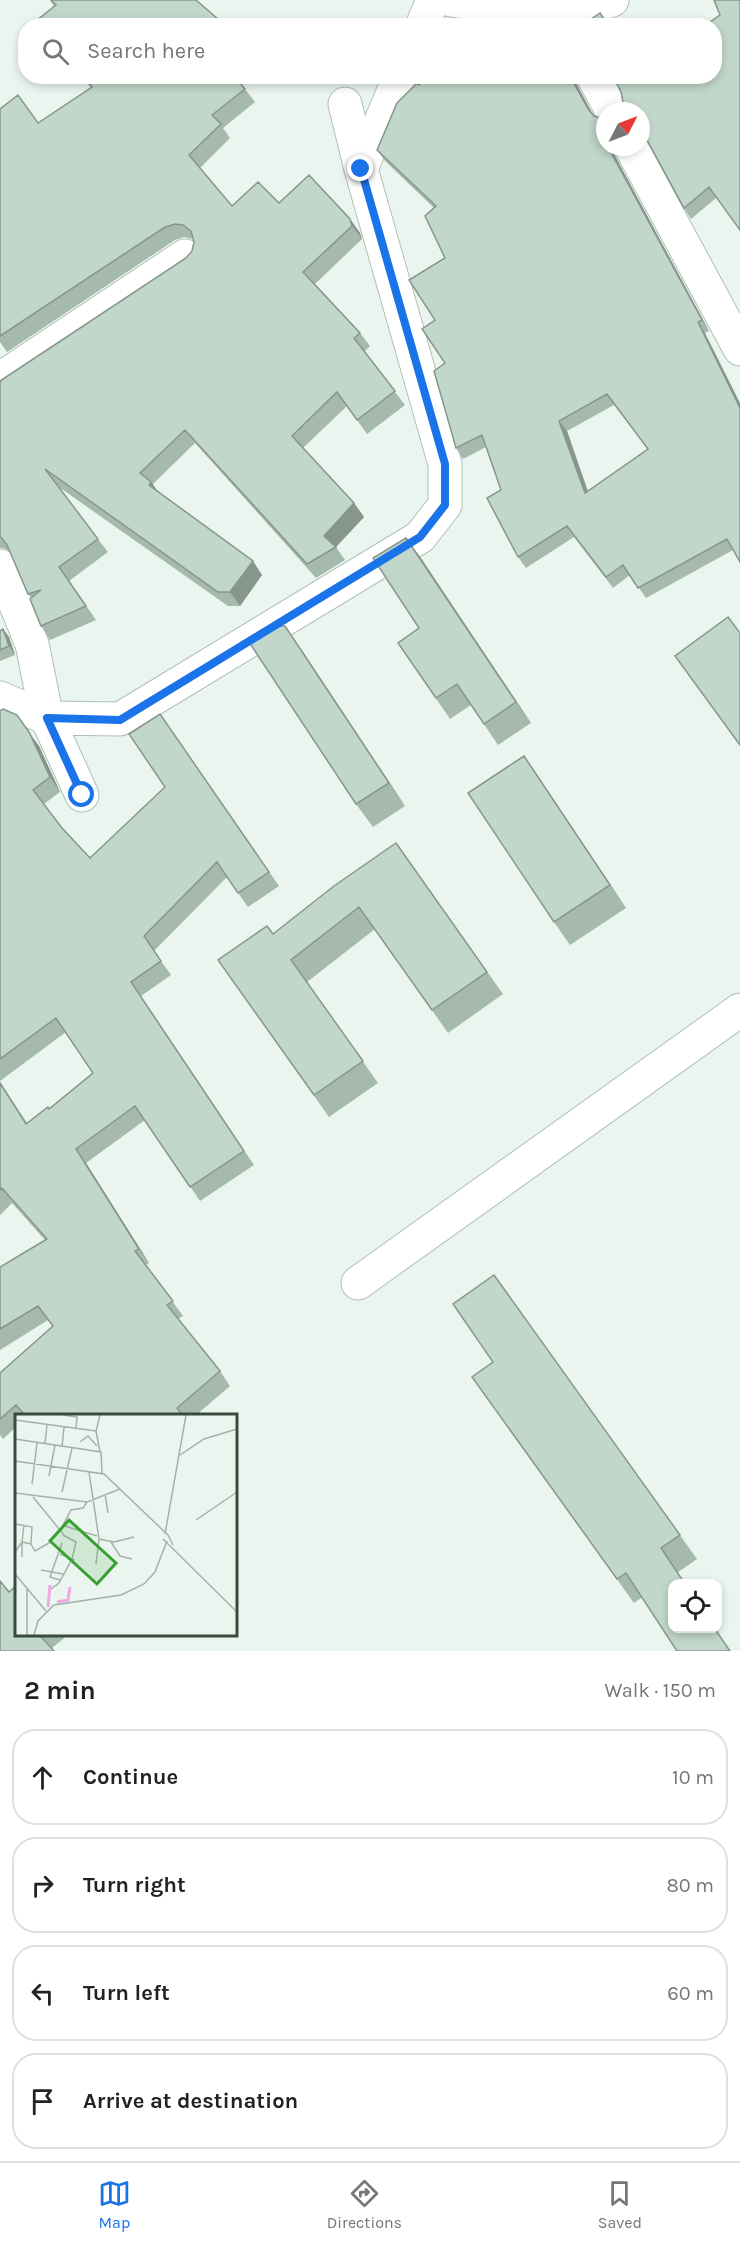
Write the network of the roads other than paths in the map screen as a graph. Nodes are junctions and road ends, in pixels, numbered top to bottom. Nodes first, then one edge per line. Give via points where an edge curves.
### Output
1 (433, 0) edge
2 (451, 0) edge
3 (612, 0) edge
4 (425, 18) edge
5 (548, 18) edge
6 (571, 18) edge
7 (397, 84) edge
8 (597, 84) edge
9 (607, 102) edge
10 (345, 104) dead end
11 (636, 156) edge
12 (361, 169) junction
13 (185, 256) edge
14 (740, 349) edge
15 (0, 379) edge
16 (0, 566) edge
17 (0, 698) edge
18 (47, 718) junction
19 (82, 795) dead end
20 (740, 1010) edge
21 (358, 1284) dead end

1 - 4 street
2 - 5 street
3 - 6 street
7 - 12 street
8 - 9 street
10 - 12 street
11 - 14 street
12 - 18 street via 445,464 445,505 420,537 120,720
13 - 15 street
16 - 18 street via 32,644
17 - 18 street
18 - 19 street
20 - 21 street

